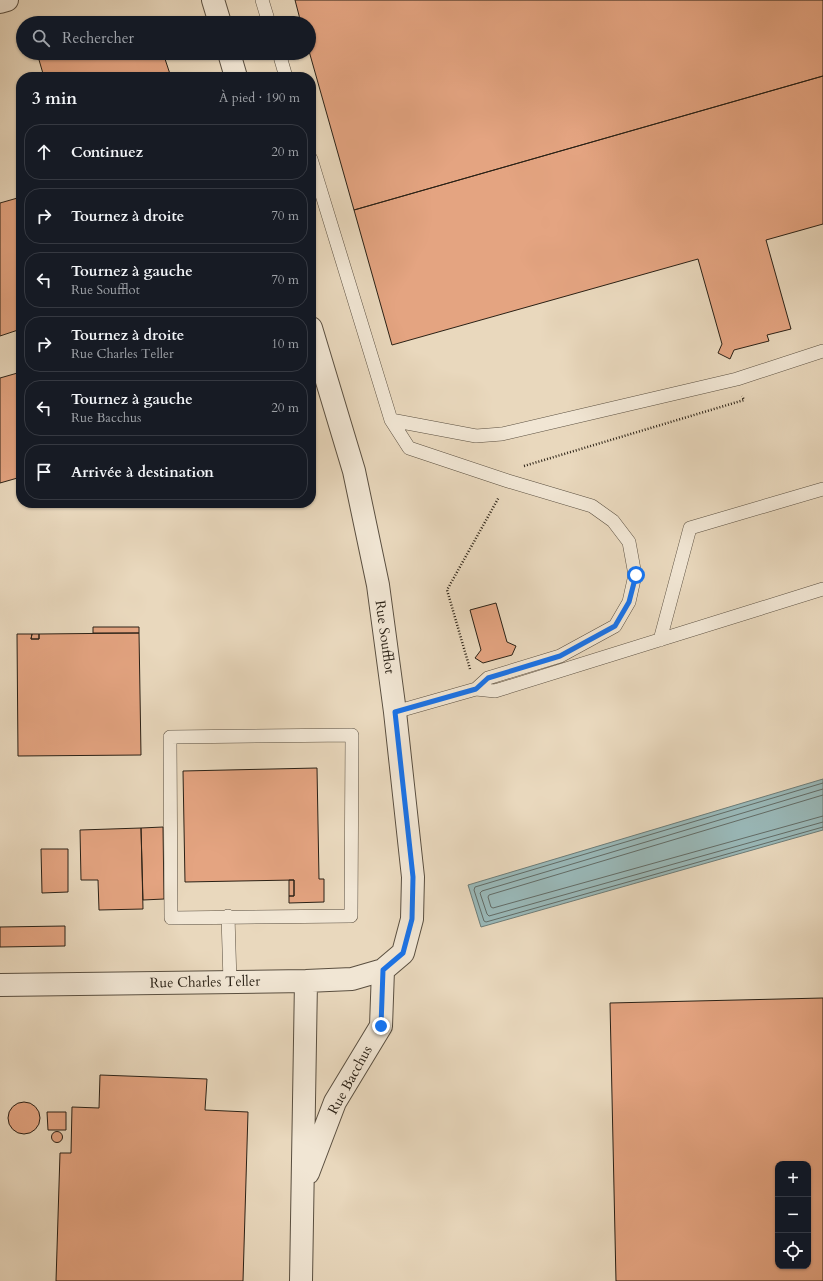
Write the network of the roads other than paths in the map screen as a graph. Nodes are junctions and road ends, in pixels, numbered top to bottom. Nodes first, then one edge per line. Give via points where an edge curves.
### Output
1 (7, 0) edge
2 (213, 0) edge
3 (262, 0) edge
4 (0, 2) edge
5 (218, 16) edge
6 (267, 16) edge
7 (231, 60) edge
8 (280, 60) edge
9 (235, 72) edge
10 (284, 72) edge
11 (316, 175) edge
12 (316, 345) edge
13 (823, 351) edge
14 (391, 420) junction
15 (823, 489) edge
16 (823, 589) edge
17 (660, 640) junction
18 (476, 689) junction
19 (395, 712) junction
20 (228, 916) junction
21 (403, 953) joint
22 (383, 970) junction
23 (306, 981) junction
24 (230, 982) junction
25 (0, 984) edge
26 (302, 1188) junction
27 (301, 1281) edge

1 - 4 street
2 - 5 street
3 - 6 lane
7 - 9 street
8 - 10 lane
11 - 14 lane
12 - 19 street, Rue Soufflot via 354,471 378,585
13 - 14 lane via 737,379 502,434 476,436
14 - 18 lane via 409,448 592,506 613,521 629,542 636,575 629,602 615,626 560,656 488,678
15 - 17 lane via 690,528
16 - 17 lane
17 - 18 lane via 495,691
18 - 19 lane
19 - 21 street, Rue Soufflot via 413,877 412,919
20 - 20 lane via 351,916 352,735 170,737 172,918
20 - 24 lane
21 - 22 street, Rue Charles Teller
22 - 23 street, Rue Charles Teller via 352,979
22 - 26 street, Rue Bacchus via 381,1026 335,1102
23 - 24 street, Rue Charles Teller
23 - 26 street, Rue Bacchus
24 - 25 street, Rue Charles Teller
26 - 27 street, Rue Bacchus

